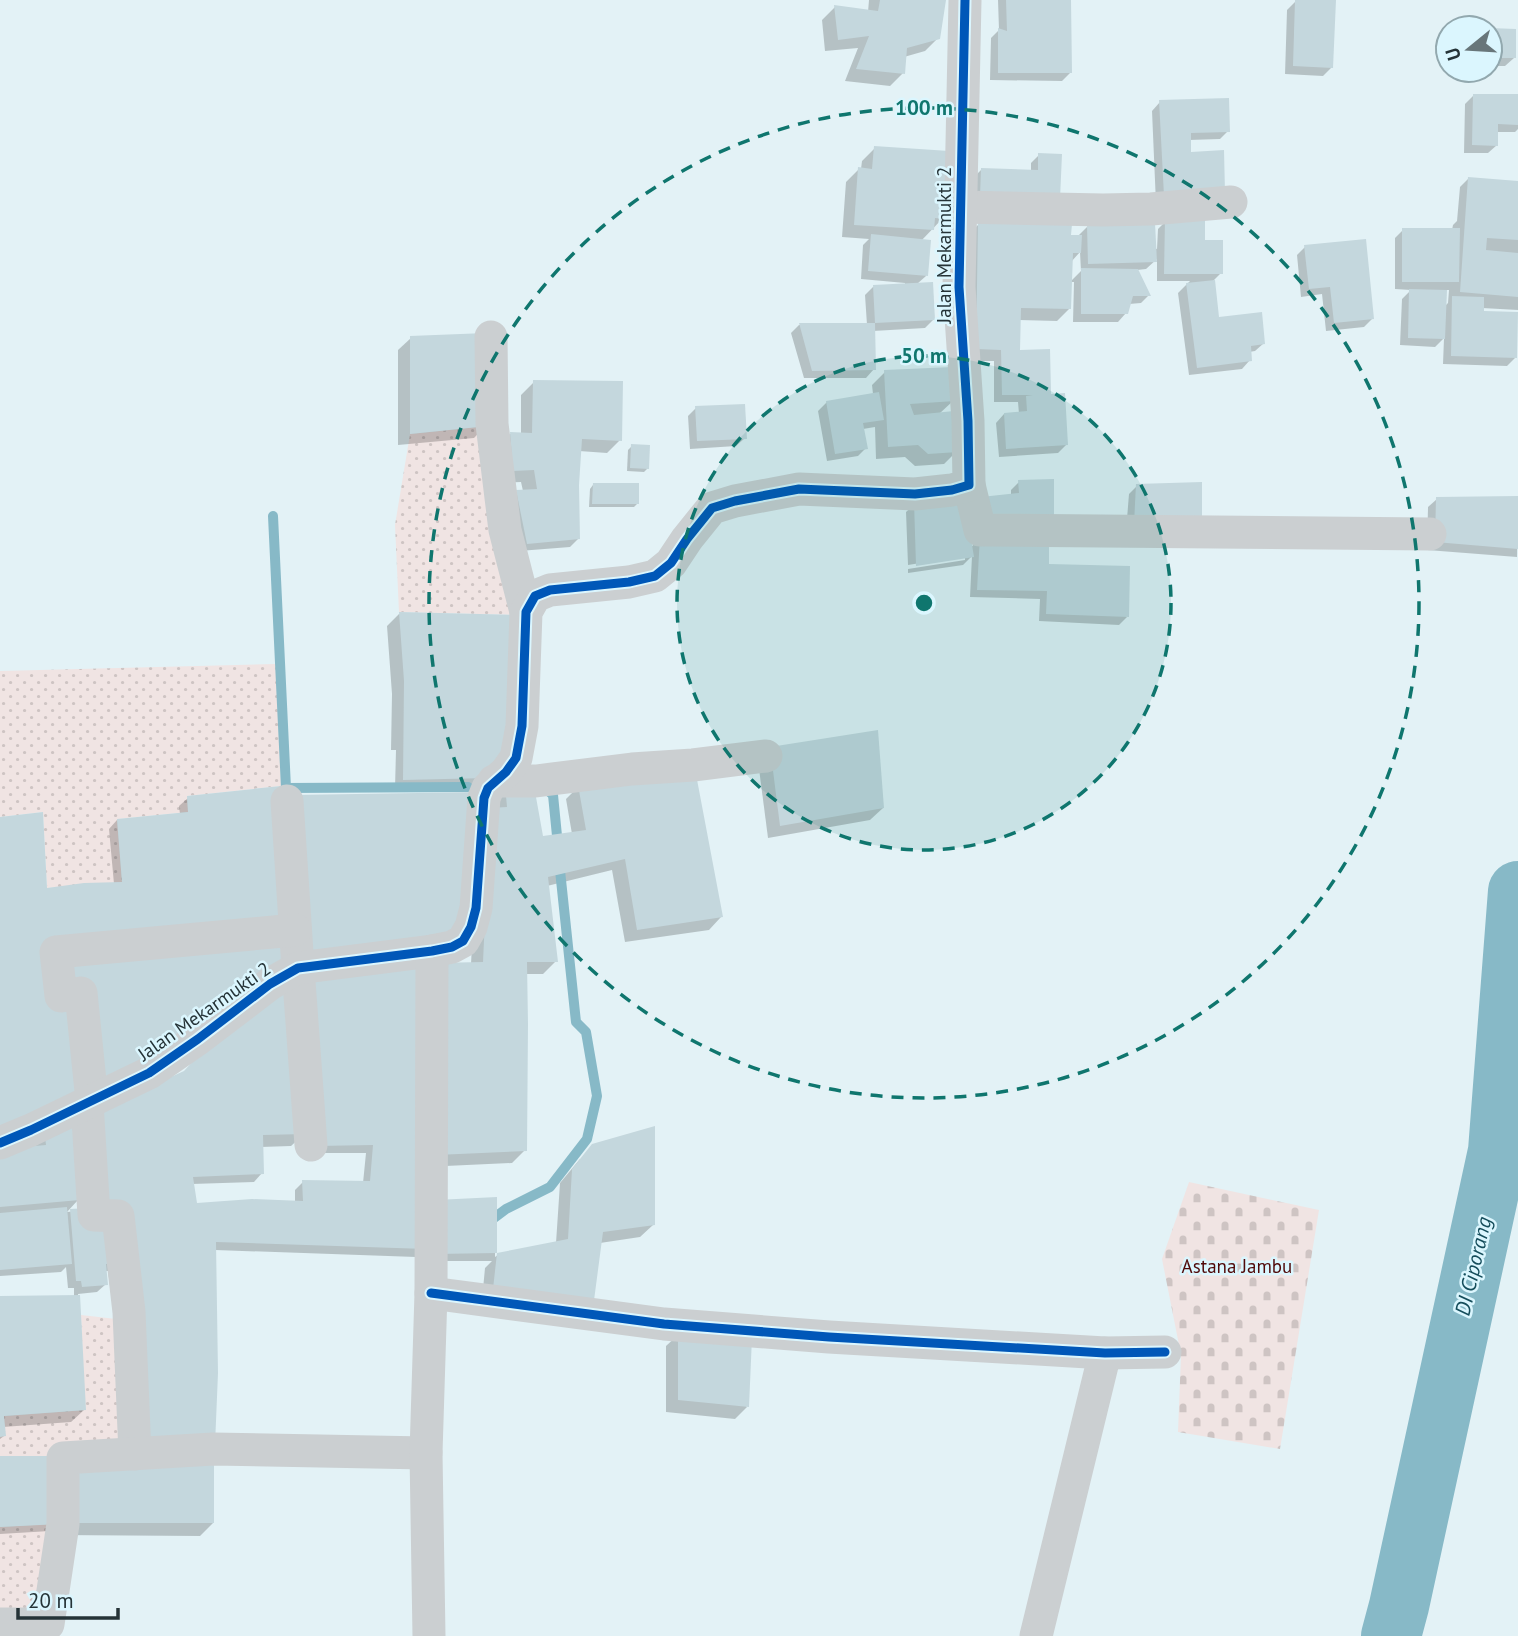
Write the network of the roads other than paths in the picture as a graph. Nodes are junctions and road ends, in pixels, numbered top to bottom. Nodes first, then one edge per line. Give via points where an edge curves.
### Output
1 (965, 0) edge
2 (1231, 202) dead end
3 (960, 206) junction
4 (491, 337) dead end
5 (969, 485) junction
6 (1430, 534) dead end
7 (526, 612) junction
8 (766, 756) dead end
9 (494, 781) junction
10 (287, 801) dead end
11 (295, 930) junction
12 (432, 951) junction
13 (298, 968) junction
14 (89, 1102) junction
15 (0, 1143) edge
16 (311, 1146) dead end
17 (431, 1293) junction
18 (1165, 1352) dead end
19 (1105, 1353) junction
20 (135, 1454) junction
21 (426, 1454) junction
22 (0, 1624) edge
23 (429, 1636) edge
24 (1036, 1636) edge

1 - 3 street, Jalan Mekarmukti 2
2 - 3 street via 1102,210
3 - 5 street, Jalan Mekarmukti 2 via 959,287
4 - 7 street, Jalan Mekarmukti 2 via 492,424 505,530
5 - 6 street, Jalan Mekarmukti 2 via 980,530
5 - 7 street via 915,494 799,489 735,501 712,508 671,563 655,576 550,590 535,596
7 - 9 street, Jalan Mekarmukti 2 via 522,726 516,758
8 - 9 street via 536,781
9 - 12 street, Jalan Mekarmukti 2 via 484,798 471,927 463,941
10 - 11 street
11 - 13 street
11 - 14 street via 56,952 61,996 81,993
12 - 13 street, Jalan Mekarmukti 2
12 - 17 street
13 - 14 street, Jalan Mekarmukti 2 via 149,1073
13 - 16 street
14 - 15 street, Jalan Mekarmukti 2
14 - 20 street via 94,1215 118,1216 129,1312
17 - 19 street via 664,1324
17 - 21 street
18 - 19 street
19 - 24 street
20 - 21 street via 213,1449
20 - 22 street via 63,1458 63,1524 48,1623
21 - 23 street

